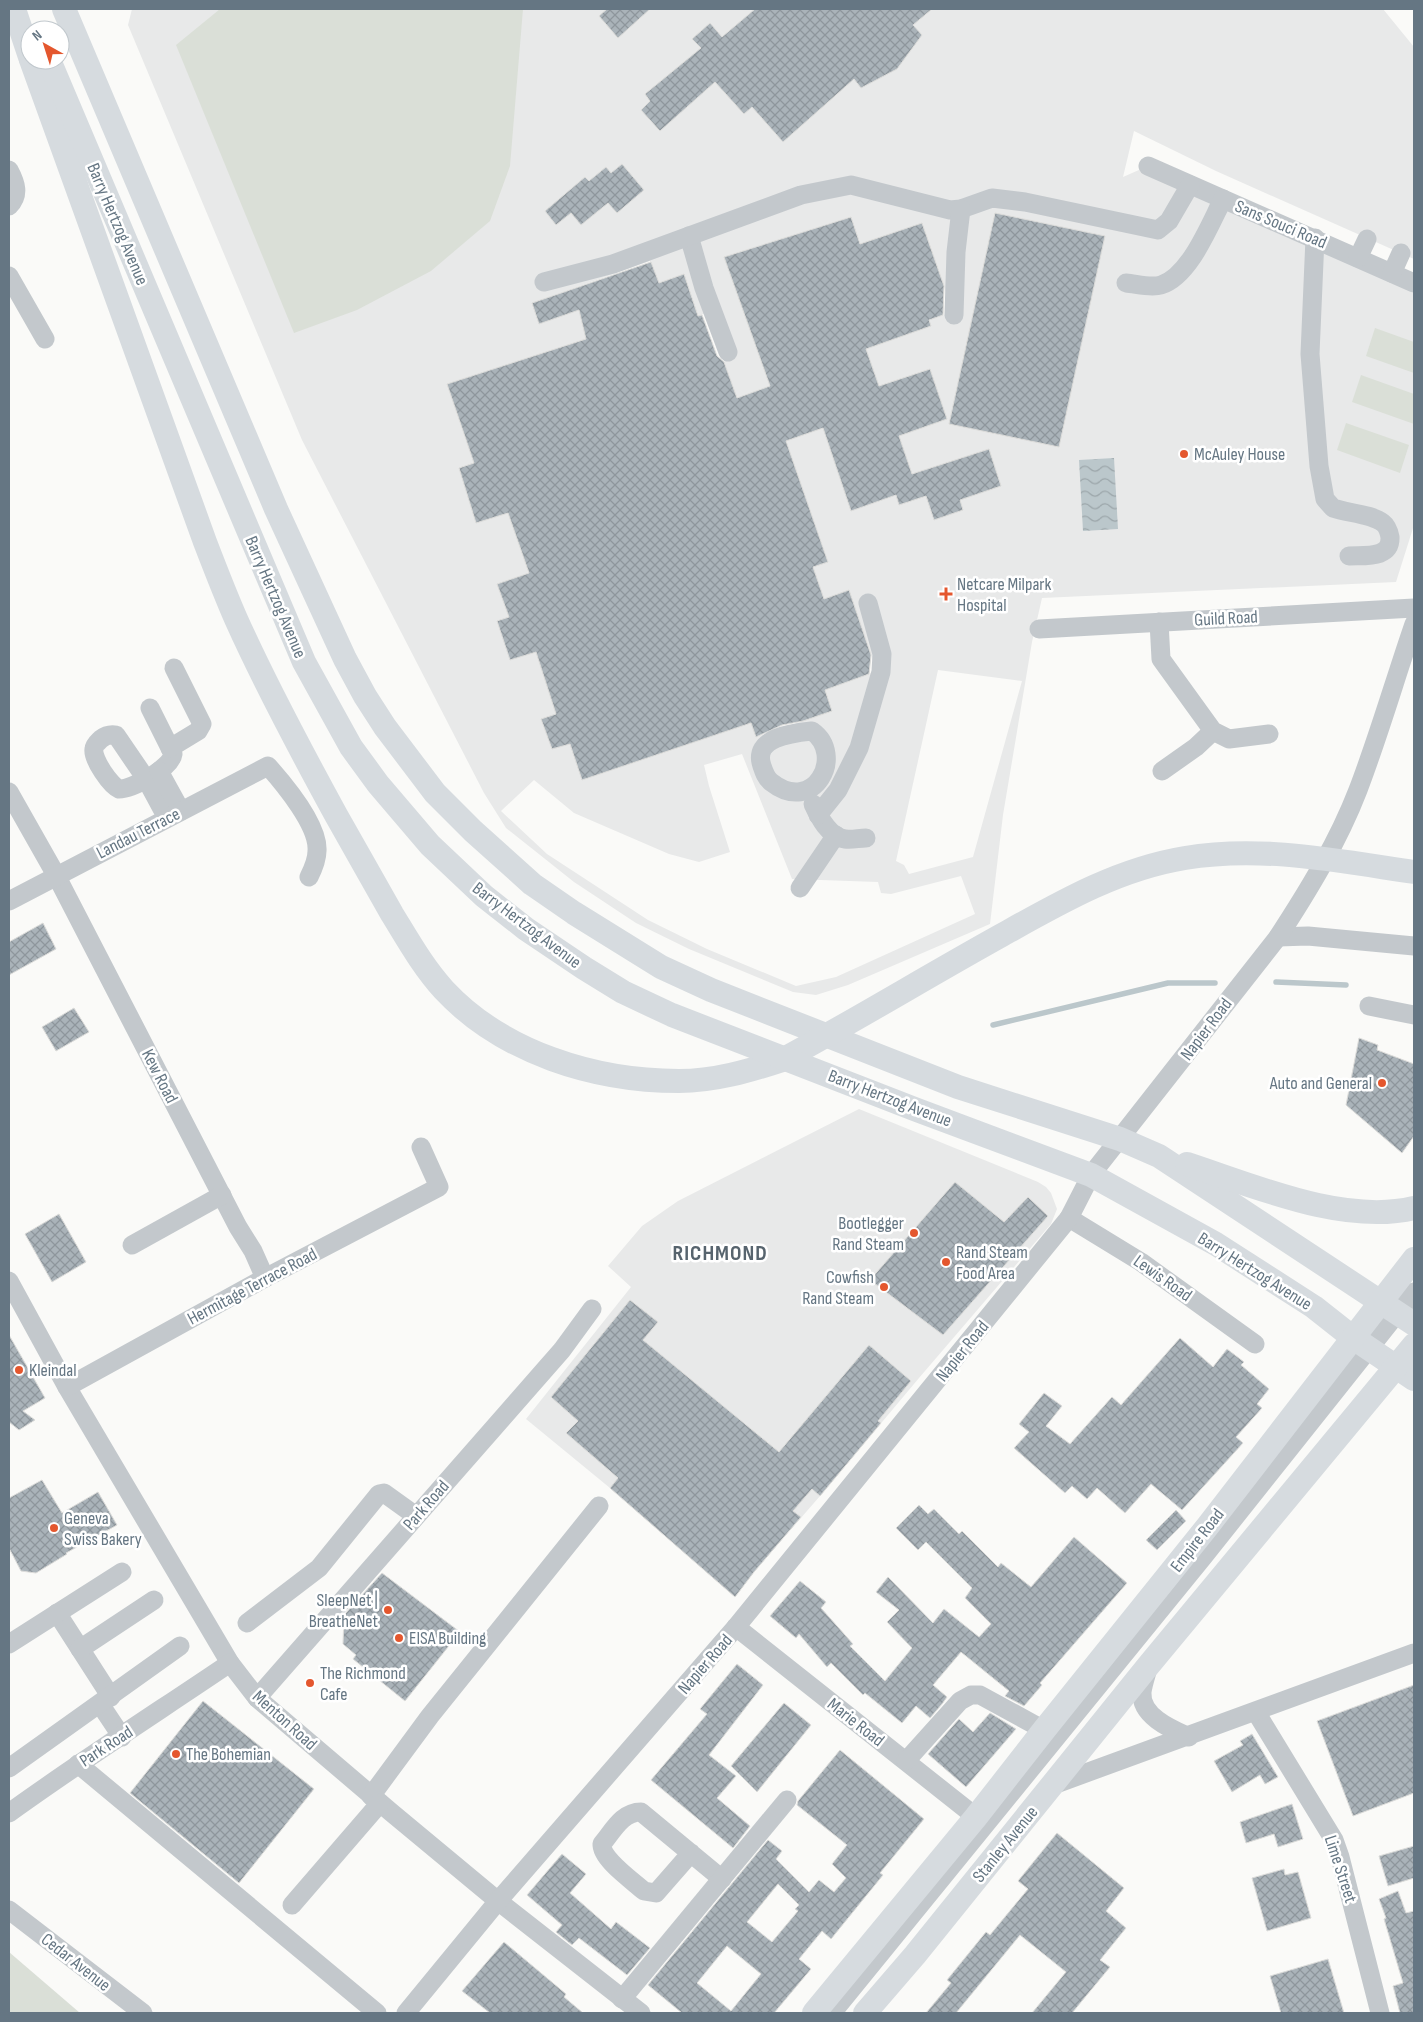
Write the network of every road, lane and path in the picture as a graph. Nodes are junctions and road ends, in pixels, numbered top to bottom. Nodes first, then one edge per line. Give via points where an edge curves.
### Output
1 (14, 9) edge
2 (64, 9) edge
3 (20, 26) edge
4 (35, 70) edge
5 (53, 70) edge
6 (1148, 166) dead end
7 (9, 170) edge
8 (1190, 185) junction
9 (1223, 199) junction
10 (9, 206) edge
11 (961, 210) junction
12 (689, 236) junction
13 (1315, 238) junction
14 (1366, 239) dead end
15 (1401, 253) dead end
16 (1358, 258) junction
17 (1392, 273) junction
18 (9, 276) edge
19 (544, 282) dead end
20 (1126, 283) dead end
21 (1414, 283) edge
22 (954, 315) dead end
23 (45, 339) dead end
24 (728, 352) dead end
25 (1349, 556) dead end
26 (868, 603) dead end
27 (1414, 608) edge
28 (1158, 622) junction
29 (1414, 624) edge
30 (1038, 629) dead end
31 (174, 668) dead end
32 (150, 708) dead end
33 (1213, 731) junction
34 (1269, 734) dead end
35 (170, 748) junction
36 (1162, 771) dead end
37 (9, 792) edge
38 (807, 792) dead end
39 (174, 815) junction
40 (818, 815) junction
41 (836, 835) junction
42 (866, 838) dead end
43 (1414, 872) edge
44 (56, 875) junction
45 (309, 877) dead end
46 (800, 888) dead end
47 (9, 901) edge
48 (1278, 937) junction
49 (1414, 946) edge
50 (1369, 1006) dead end
51 (1414, 1015) edge
52 (1120, 1139) junction
53 (421, 1147) dead end
54 (1159, 1156) junction
55 (1091, 1175) junction
56 (222, 1195) junction
57 (1414, 1208) edge
58 (1069, 1218) junction
59 (132, 1245) dead end
60 (1414, 1259) edge
61 (265, 1278) junction
62 (10, 1289) edge
63 (1414, 1292) edge
64 (592, 1308) dead end
65 (1397, 1313) edge
66 (1361, 1342) junction
67 (1255, 1344) dead end
68 (1414, 1345) edge
69 (1406, 1373) edge
70 (67, 1387) junction
71 (599, 1506) dead end
72 (416, 1516) junction
73 (122, 1572) dead end
74 (154, 1600) dead end
75 (57, 1613) junction
76 (248, 1623) dead end
77 (736, 1627) junction
78 (9, 1644) edge
79 (180, 1646) dead end
80 (80, 1649) junction
81 (1414, 1653) edge
82 (230, 1663) junction
83 (1148, 1666) junction
84 (257, 1698) junction
85 (106, 1701) junction
86 (1256, 1712) junction
87 (1044, 1730) junction
88 (122, 1737) junction
89 (1189, 1737) junction
90 (906, 1761) junction
91 (78, 1764) junction
92 (9, 1768) edge
93 (1053, 1785) junction
94 (376, 1799) junction
95 (787, 1800) dead end
96 (9, 1814) edge
97 (976, 1817) junction
98 (692, 1853) junction
99 (722, 1879) junction
100 (498, 1901) junction
101 (292, 1905) dead end
102 (9, 1910) edge
103 (622, 1999) junction
104 (143, 2013) edge
105 (378, 2013) edge
106 (406, 2013) edge
107 (640, 2013) edge
108 (814, 2013) edge
109 (832, 2013) edge
110 (865, 2013) edge
111 (1380, 2013) edge

1 - 3 main road
2 - 52 main road, Barry Hertzog Avenue via 272,500 345,660 385,727 435,793 532,884 661,967 711,990 958,1087
4 - 43 main road via 205,542 256,662 317,780 424,965 444,990 473,1017 500,1035 583,1069 638,1079 680,1081 715,1078 782,1060 1043,912 1118,875 1186,858 1228,853 1265,853
5 - 55 main road, Barry Hertzog Avenue via 304,662 351,747 430,845 484,896 526,929 623,992 672,1015
6 - 8 street, Sans Souci Road
7 - 10 street via 16,189
8 - 9 street, Sans Souci Road
8 - 11 street via 1169,221 1158,230 992,198
9 - 13 street, Sans Souci Road
9 - 20 street via 1194,252 1176,277 1154,286
11 - 12 street via 851,185 801,195
11 - 22 street
12 - 19 street via 613,264
12 - 24 street
13 - 16 street, Sans Souci Road
13 - 25 street via 1310,354 1324,494 1333,508 1384,524 1390,537 1388,547 1380,554
14 - 16 street
15 - 17 street
16 - 17 street, Sans Souci Road
17 - 21 street, Sans Souci Road
18 - 23 street
26 - 40 street via 882,654 881,672 858,748 838,790
27 - 28 street, Guild Road
28 - 30 street, Guild Road
28 - 33 street via 1161,660
29 - 48 street, Napier Road via 1358,791 1303,899
31 - 35 street via 202,724 198,731
32 - 35 street
33 - 34 street via 1229,739
33 - 36 street
35 - 39 street via 172,759 152,775
37 - 44 street, Kew Road
38 - 40 street
39 - 44 street, Landau Terrace
39 - 45 street, Landau Terrace via 268,766 296,801 311,828 318,850
40 - 41 street
41 - 42 street via 843,839
41 - 46 street
44 - 47 street, Landau Terrace
44 - 56 street, Kew Road
48 - 49 street via 1308,936
48 - 52 street, Napier Road
50 - 51 street
52 - 54 main road, Barry Hertzog Avenue
52 - 55 street, Napier Road
53 - 61 street, Hermitage Terrace Road via 439,1188
54 - 57 main road via 1300,1200 1344,1210 1371,1214
54 - 65 main road, Barry Hertzog Avenue
55 - 58 street, Napier Road
55 - 66 main road, Barry Hertzog Avenue via 1216,1244 1314,1307
56 - 59 street
56 - 61 street, Kew Road
58 - 67 street, Lewis Road via 1141,1262
58 - 77 street, Napier Road
60 - 65 main road, Empire Road
61 - 70 street, Hermitage Terrace Road
62 - 70 street, Menton Road
63 - 65 street
64 - 72 street, Park Road via 562,1350
65 - 66 main road, Empire Road
66 - 69 main road, Barry Hertzog Avenue
66 - 87 main road, Empire Road
66 - 109 street via 1204,1556
68 - 69 main road
69 - 83 main road
70 - 82 street, Menton Road
71 - 94 street via 430,1716
72 - 76 street via 384,1493 380,1494 319,1568
72 - 84 street, Park Road
73 - 75 street
74 - 80 street
75 - 78 street
75 - 80 street
77 - 90 street, Marie Road
77 - 100 street, Napier Road
79 - 85 street
80 - 85 street
81 - 86 street
82 - 84 street, Menton Road
82 - 88 street, Park Road
83 - 89 street via 1142,1694 1148,1711 1164,1726
83 - 93 main road
84 - 94 street, Menton Road
85 - 88 street
85 - 92 street
86 - 89 street
86 - 111 street, Lime Street via 1334,1840
87 - 90 street via 980,1695 971,1696 960,1701
87 - 97 main road, Empire Road
88 - 91 street, Park Road
89 - 93 street
90 - 97 street, Marie Road
91 - 96 street, Park Road
91 - 105 street
93 - 110 main road, Stanley Avenue
94 - 100 street, Menton Road
94 - 101 street
95 - 99 street
97 - 108 main road
98 - 98 street via 656,1893 650,1893 608,1858 602,1844 624,1816 641,1812
98 - 99 street
99 - 103 street
100 - 103 street, Menton Road
100 - 106 street, Napier Road
102 - 104 street, Cedar Avenue
103 - 107 street, Menton Road

